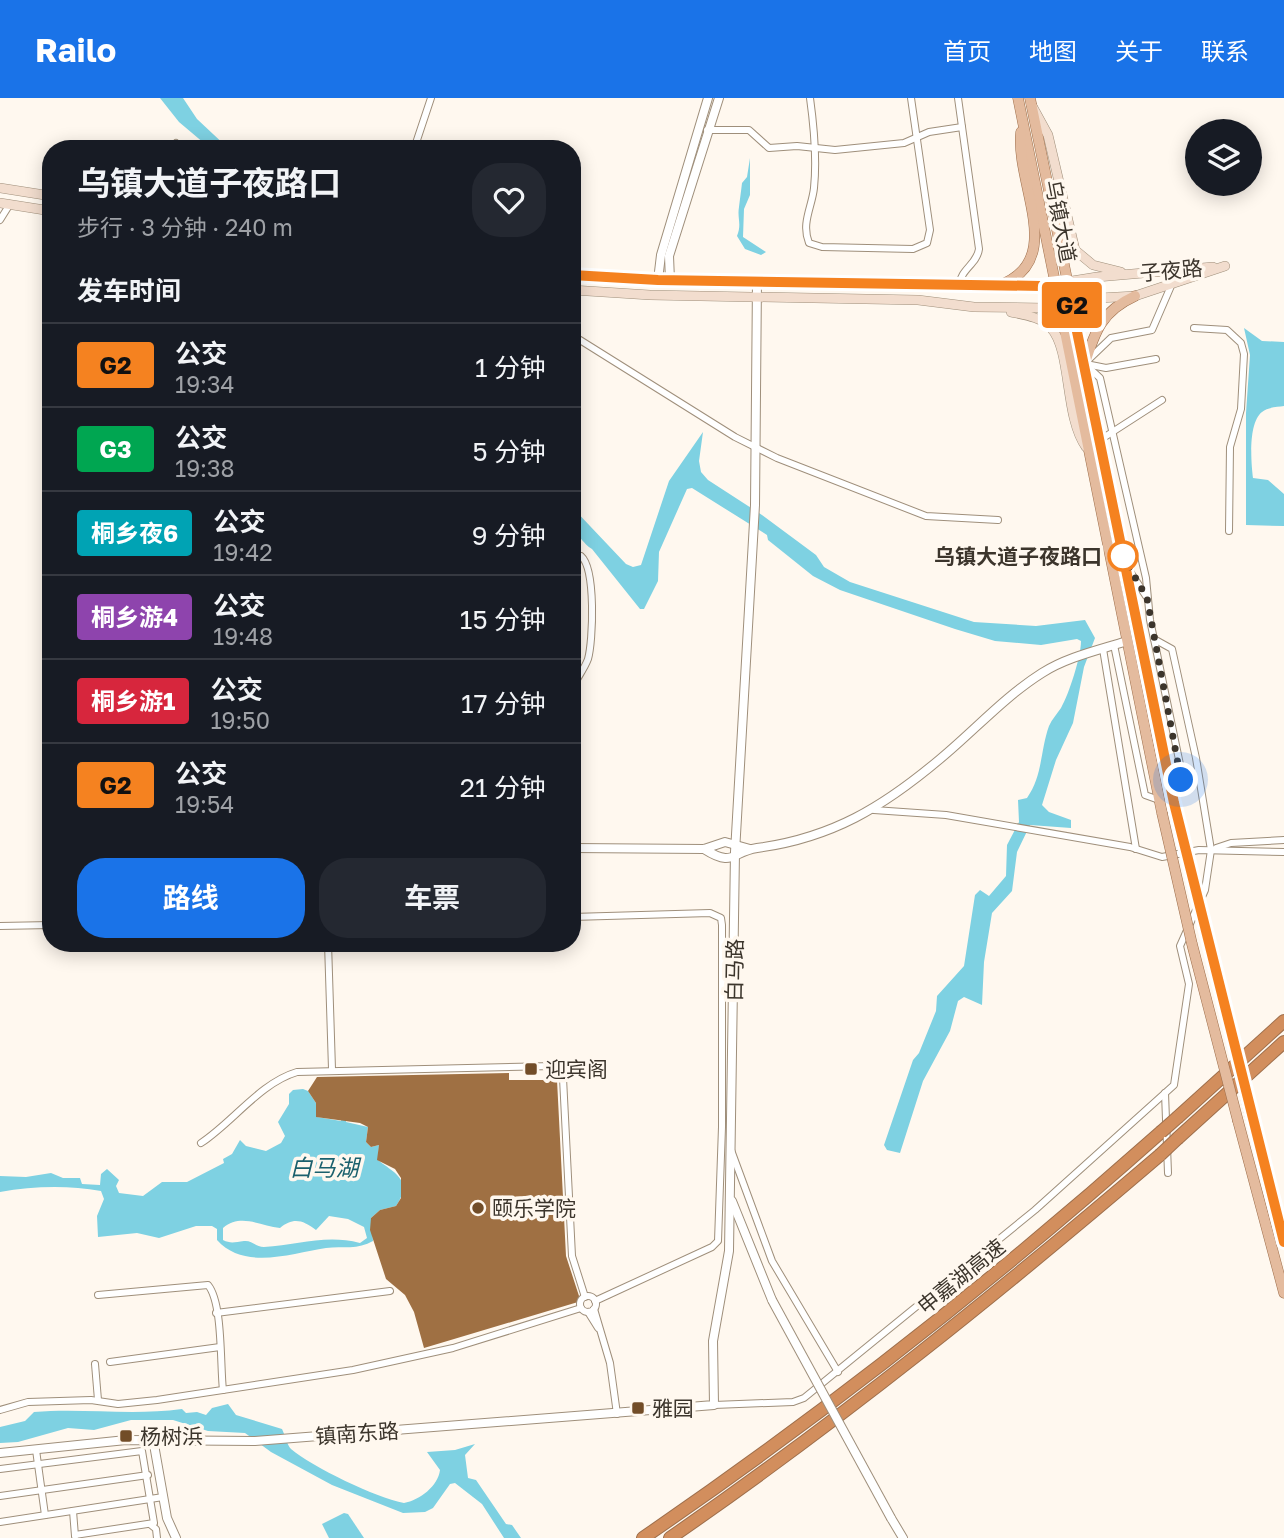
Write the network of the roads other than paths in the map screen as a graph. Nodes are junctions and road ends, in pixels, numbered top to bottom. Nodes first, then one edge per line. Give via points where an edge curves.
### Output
1 (431, 98) edge
2 (708, 98) edge
3 (719, 98) edge
4 (810, 98) edge
5 (911, 98) edge
6 (958, 98) edge
7 (1018, 98) edge
8 (1030, 100) edge
9 (1022, 121) junction
10 (962, 127) junction
11 (698, 130) junction
12 (709, 130) junction
13 (918, 138) junction
14 (417, 140) edge
15 (814, 148) junction
16 (1, 188) edge
17 (42, 195) edge
18 (0, 203) edge
19 (10, 205) junction
20 (42, 210) edge
21 (0, 220) edge
22 (1130, 274) junction
23 (581, 276) edge
24 (658, 280) junction
25 (670, 280) junction
26 (757, 280) junction
27 (1067, 283) junction
28 (959, 285) junction
29 (1054, 285) junction
30 (998, 286) junction
31 (1171, 286) junction
32 (581, 290) edge
33 (757, 296) junction
34 (1135, 296) junction
35 (1071, 302) junction
36 (1059, 306) junction
37 (992, 308) junction
38 (1194, 328) dead end
39 (581, 341) edge
40 (1156, 359) dead end
41 (1085, 364) junction
42 (1162, 400) dead end
43 (1111, 432) junction
44 (1100, 440) junction
45 (1086, 447) junction
46 (757, 449) junction
47 (1107, 474) junction
48 (1093, 477) junction
49 (998, 520) dead end
50 (1229, 531) dead end
51 (581, 556) edge
52 (1125, 565) junction
53 (1147, 598) junction
54 (1154, 639) junction
55 (1127, 641) junction
56 (1114, 645) junction
57 (1102, 649) junction
58 (581, 673) edge
59 (1171, 789) junction
60 (1159, 800) junction
61 (874, 810) junction
62 (1284, 841) edge
63 (736, 844) junction
64 (581, 848) edge
65 (704, 849) junction
66 (750, 849) junction
67 (1136, 849) junction
68 (1211, 850) junction
69 (1284, 852) edge
70 (735, 859) junction
71 (581, 917) edge
72 (42, 925) edge
73 (0, 926) edge
74 (328, 952) edge
75 (1284, 1021) edge
76 (1284, 1042) edge
77 (332, 1069) junction
78 (1166, 1093) junction
79 (201, 1143) dead end
80 (731, 1150) junction
81 (1168, 1173) dead end
82 (730, 1195) junction
83 (1284, 1242) edge
84 (390, 1291) dead end
85 (1284, 1293) edge
86 (99, 1295) dead end
87 (585, 1297) junction
88 (590, 1307) junction
89 (216, 1313) junction
90 (220, 1347) junction
91 (110, 1362) dead end
92 (95, 1364) dead end
93 (838, 1371) junction
94 (223, 1391) junction
95 (98, 1400) junction
96 (714, 1405) junction
97 (0, 1410) edge
98 (617, 1414) junction
99 (153, 1439) junction
100 (36, 1450) junction
101 (0, 1453) edge
102 (38, 1464) junction
103 (0, 1469) edge
104 (148, 1475) junction
105 (42, 1490) junction
106 (0, 1496) edge
107 (163, 1497) junction
108 (152, 1499) junction
109 (73, 1511) junction
110 (45, 1515) junction
111 (0, 1522) edge
112 (151, 1525) junction
113 (76, 1537) edge
114 (157, 1538) edge
115 (176, 1538) edge
116 (643, 1538) edge
117 (670, 1538) edge
118 (902, 1538) edge

1 - 14 street
2 - 11 street
3 - 12 street
4 - 15 street
5 - 13 street
6 - 10 street
7 - 9 main road, 乌镇大道
8 - 22 main road via 1048,135 1074,250 1093,265
8 - 27 main road, 乌镇大道
9 - 29 main road, 乌镇大道
9 - 30 main road via 1020,155 1036,248 1026,269
10 - 13 street
10 - 28 street via 979,249
11 - 12 street
11 - 24 street via 661,255
12 - 15 street via 749,130 769,148
12 - 25 street via 669,256
13 - 15 street via 835,150
13 - 15 street via 930,230 927,243 913,249 809,243
16 - 17 main road
18 - 19 main road
19 - 20 main road
19 - 21 street
22 - 27 main road, 子夜路
22 - 31 main road, 子夜路 via 1225,266
23 - 24 main road, 子夜路
24 - 25 main road, 子夜路
25 - 26 main road, 子夜路
26 - 28 main road, 子夜路
26 - 33 street, 白马路
27 - 29 main road, 子夜路
27 - 35 main road, 乌镇大道
28 - 30 main road, 子夜路
29 - 30 main road, 子夜路
29 - 36 main road, 乌镇大道
31 - 34 main road, 子夜路
31 - 41 street via 1152,330 1111,338
32 - 33 main road, 子夜路
33 - 37 main road, 子夜路 via 918,300
33 - 46 street, 白马路
34 - 35 main road, 子夜路
34 - 41 main road via 1105,316
35 - 36 main road, 子夜路
35 - 41 main road, 乌镇大道
36 - 37 main road, 子夜路
36 - 45 main road, 乌镇大道
37 - 45 main road via 1038,319 1055,335 1076,427
38 - 50 street via 1227,330 1241,343 1244,354 1241,409 1230,447
39 - 46 street
40 - 41 street via 1106,368
41 - 43 street via 1100,378
41 - 44 main road, 乌镇大道
42 - 43 street
43 - 44 street
43 - 53 street
44 - 47 main road, 乌镇大道
45 - 48 main road, 乌镇大道
46 - 49 street via 926,516
46 - 63 street, 白马路
47 - 48 main road
47 - 52 main road, 乌镇大道
48 - 55 main road, 乌镇大道
51 - 58 street via 588,567 592,635
52 - 53 street
52 - 59 main road, 乌镇大道
53 - 54 street
54 - 59 street via 1182,774
54 - 68 street via 1171,649 1199,769
55 - 56 street
55 - 60 main road, 乌镇大道
56 - 57 street
56 - 60 street via 1145,795
57 - 61 street via 1044,672
57 - 67 street
59 - 83 main road, 乌镇大道, bridge
60 - 85 main road, 乌镇大道, bridge
61 - 66 street via 838,829
61 - 67 street via 946,816
62 - 68 street via 1231,843
63 - 65 street via 725,842
63 - 66 street
63 - 70 street, 白马路
64 - 65 street
65 - 70 street via 719,859
66 - 70 street
67 - 68 street via 1162,857
68 - 69 street
68 - 78 street via 1205,890 1181,942 1189,989 1176,1081
70 - 80 street, 白马路
71 - 88 street via 710,913 721,918 722,925 718,1241
72 - 73 street
74 - 77 street
75 - 116 highway, 申嘉湖高速, bridge via 1068,1214 821,1410
76 - 117 highway, 申嘉湖高速, bridge via 1077,1226 863,1398
77 - 79 street via 282,1077
77 - 87 street via 539,1065 558,1069 564,1085 572,1256
78 - 81 street
78 - 93 street via 1035,1210
80 - 82 street, 白马路
80 - 93 street via 772,1261
82 - 96 street, 白马路 via 729,1251 713,1341
82 - 118 street, bridge via 772,1300
84 - 89 street
86 - 89 street via 203,1283 211,1287
87 - 88 street
87 - 88 street via 580,1303
88 - 94 street via 409,1359
88 - 98 street via 610,1363
89 - 90 street
90 - 91 street
90 - 94 street
92 - 95 street
93 - 96 street via 798,1401
94 - 95 street via 118,1404
95 - 97 street via 23,1402
96 - 98 street, 镇南东路
98 - 99 street, 镇南东路 via 255,1441
99 - 100 street, 镇南东路
99 - 107 street
100 - 101 street, 镇南东路
100 - 102 street
102 - 103 street
102 - 104 street via 138,1450 144,1454
102 - 105 street
104 - 105 street
104 - 108 street
105 - 106 street
105 - 110 street
107 - 108 street
107 - 115 street
108 - 109 street
108 - 112 street
109 - 110 street
109 - 113 street
110 - 111 street
112 - 113 street
112 - 114 street

